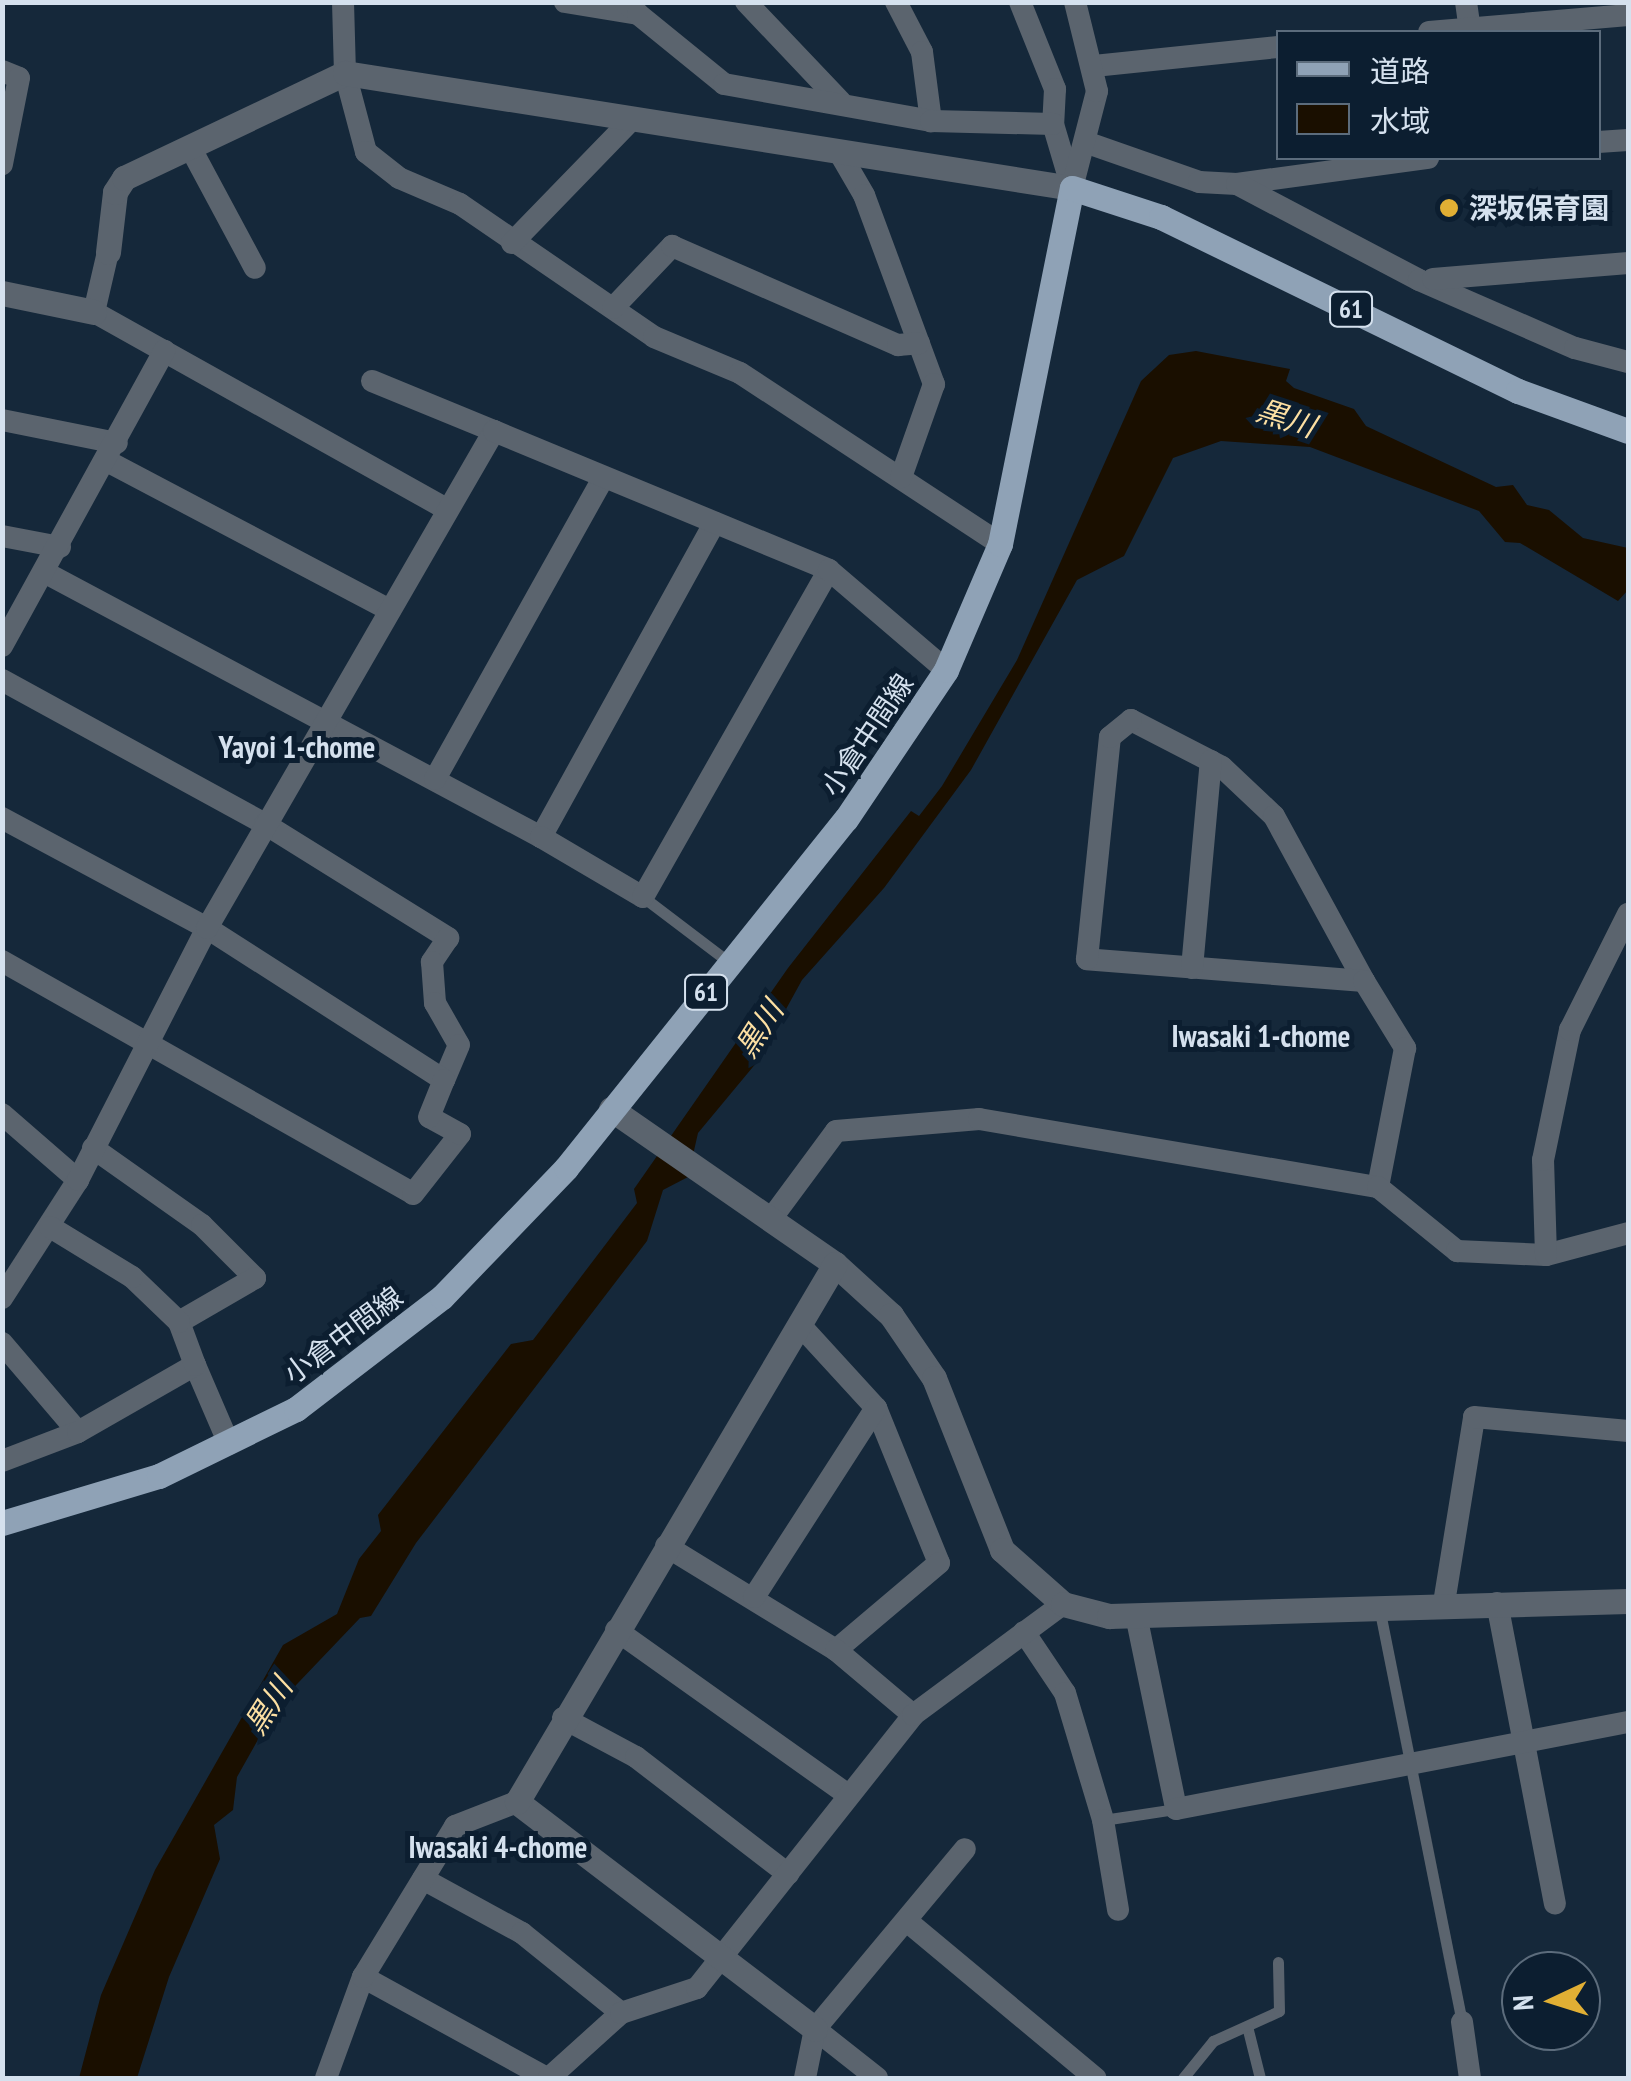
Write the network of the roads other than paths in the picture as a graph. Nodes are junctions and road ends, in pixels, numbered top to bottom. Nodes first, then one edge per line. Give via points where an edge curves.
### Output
1 (342, 2) edge
2 (565, 2) edge
3 (746, 2) edge
4 (896, 2) edge
5 (1020, 2) edge
6 (1075, 2) edge
7 (1466, 2) edge
8 (632, 8) edge
9 (1628, 15) edge
10 (1469, 30) edge
11 (1276, 48) edge
12 (1094, 66) junction
13 (2, 70) edge
14 (344, 72) junction
15 (841, 102) junction
16 (634, 118) junction
17 (931, 121) junction
18 (1053, 124) junction
19 (1628, 140) edge
20 (1085, 142) junction
21 (1601, 142) edge
22 (190, 148) junction
23 (838, 152) junction
24 (1413, 160) edge
25 (2, 164) edge
26 (1237, 184) junction
27 (1072, 188) junction
28 (512, 243) junction
29 (108, 252) joint
30 (1628, 264) edge
31 (255, 268) dead end
32 (1419, 280) junction
33 (2, 293) edge
34 (613, 308) junction
35 (94, 312) junction
36 (919, 343) junction
37 (164, 351) junction
38 (1628, 362) edge
39 (372, 381) dead end
40 (2, 420) edge
41 (494, 431) junction
42 (1628, 431) edge
43 (112, 452) junction
44 (901, 477) junction
45 (603, 478) junction
46 (447, 508) junction
47 (714, 523) junction
48 (2, 536) edge
49 (1000, 544) junction
50 (60, 547) junction
51 (829, 570) junction
52 (46, 573) junction
53 (390, 610) junction
54 (2, 646) edge
55 (946, 670) junction
56 (2, 680) edge
57 (327, 717) junction
58 (1211, 761) junction
59 (434, 779) junction
60 (2, 818) edge
61 (265, 824) junction
62 (541, 838) junction
63 (642, 896) junction
64 (1628, 914) edge
65 (206, 928) junction
66 (2, 961) edge
67 (730, 962) junction
68 (1192, 968) junction
69 (1364, 981) junction
70 (151, 1048) junction
71 (444, 1080) junction
72 (611, 1110) junction
73 (2, 1114) edge
74 (93, 1148) junction
75 (78, 1180) junction
76 (1378, 1186) junction
77 (771, 1219) junction
78 (50, 1227) junction
79 (1628, 1234) edge
80 (1546, 1255) junction
81 (835, 1264) junction
82 (6, 1287) edge
83 (180, 1322) junction
84 (800, 1325) junction
85 (2, 1343) edge
86 (196, 1365) junction
87 (876, 1408) junction
88 (1628, 1431) edge
89 (78, 1432) junction
90 (229, 1444) junction
91 (2, 1461) edge
92 (2, 1523) edge
93 (666, 1546) junction
94 (754, 1597) junction
95 (1497, 1602) junction
96 (1628, 1602) edge
97 (1378, 1603) junction
98 (1444, 1603) junction
99 (1063, 1604) junction
100 (1136, 1615) junction
101 (616, 1630) junction
102 (1024, 1632) junction
103 (836, 1650) junction
104 (913, 1715) junction
105 (563, 1718) junction
106 (1628, 1722) edge
107 (1524, 1745) junction
108 (1412, 1770) junction
109 (848, 1796) junction
110 (517, 1802) junction
111 (1176, 1809) junction
112 (1102, 1820) junction
113 (965, 1849) dead end
114 (788, 1874) junction
115 (423, 1878) junction
116 (1555, 1903) dead end
117 (1118, 1910) dead end
118 (908, 1922) junction
119 (722, 1957) junction
120 (1278, 1962) dead end
121 (363, 1976) junction
122 (620, 2014) junction
123 (1462, 2022) joint
124 (1247, 2026) junction
125 (815, 2029) junction
126 (326, 2078) edge
127 (548, 2078) edge
128 (805, 2078) edge
129 (877, 2078) edge
130 (1095, 2078) edge
131 (1184, 2078) edge
132 (1260, 2078) edge
133 (1470, 2078) edge

1 - 14 street
2 - 8 street
3 - 15 street
4 - 17 street via 922,52
5 - 18 street via 1055,90
6 - 12 street
7 - 10 street
8 - 15 street via 724,84
9 - 10 street
11 - 12 street
12 - 20 street via 1098,91
13 - 25 street via 20,78
14 - 16 street
14 - 22 street
14 - 28 street via 366,152
15 - 17 street
16 - 23 street
16 - 28 street
17 - 18 street
18 - 27 street
19 - 21 street
20 - 26 street via 1199,182
20 - 27 street
22 - 29 street via 124,178
22 - 31 street
23 - 27 street
23 - 36 street via 864,196
24 - 26 street
26 - 32 street
27 - 42 main road, 61 via 1161,217 1518,391
27 - 49 main road, 小倉中間線 / 61
28 - 34 street
29 - 35 street
30 - 32 street
32 - 38 street via 1575,348
33 - 35 street
34 - 36 street via 672,246 898,345
34 - 44 street via 654,337 740,373
35 - 37 street
36 - 44 street via 934,384
37 - 43 street
37 - 46 street
39 - 41 street
40 - 43 street
41 - 45 street
41 - 46 street
43 - 50 street
43 - 53 street
44 - 49 street
45 - 47 street
45 - 59 street
46 - 53 street
47 - 51 street
47 - 62 street
48 - 50 street
49 - 55 main road, 小倉中間線 / 61
50 - 52 street
51 - 55 street
51 - 63 street
52 - 54 street
52 - 57 street via 252,686
53 - 57 street
55 - 67 main road, 小倉中間線 / 61 via 846,818
56 - 61 street
57 - 59 street
57 - 61 street
58 - 68 street
58 - 68 street via 1131,720 1110,737 1087,959
58 - 69 street via 1274,816
59 - 62 street
60 - 65 street
61 - 65 street
61 - 71 street via 448,938 432,962 435,1002 459,1045
62 - 63 street
63 - 67 lane
64 - 80 street via 1570,1030 1543,1160
65 - 70 street
65 - 71 street
66 - 70 street
67 - 72 main road, 小倉中間線 / 61
68 - 69 street
69 - 76 street via 1405,1048
70 - 71 street via 413,1194 460,1134 429,1117
70 - 74 street
72 - 77 street
72 - 90 main road, 小倉中間線 / 61 via 514,1227 442,1297 296,1409
73 - 75 street
74 - 75 street
74 - 83 street via 202,1225 256,1278
75 - 78 street
76 - 77 street via 978,1119 836,1131
76 - 80 street via 1457,1251
77 - 81 street
78 - 82 street
78 - 83 street via 132,1277
79 - 80 street
81 - 84 street
81 - 99 street via 891,1315 934,1378 1002,1550
83 - 86 street
84 - 87 street
84 - 93 street
85 - 89 street
86 - 89 street
86 - 90 street
87 - 94 street
87 - 103 street via 939,1563
88 - 98 street via 1474,1417
89 - 91 street
90 - 92 main road, 小倉中間線 / 61 via 91,1501
93 - 94 street
93 - 101 street
94 - 103 street
95 - 96 street
95 - 98 street
95 - 107 street
97 - 98 street
97 - 100 street
97 - 108 lane
99 - 100 street
99 - 102 street
100 - 111 street
101 - 105 street
101 - 109 street
102 - 104 street
102 - 112 street via 1065,1693
103 - 104 street
104 - 109 street
105 - 110 street
105 - 114 street via 636,1756
106 - 107 street
107 - 108 street
107 - 116 street
108 - 111 street
108 - 123 lane
109 - 114 street
110 - 115 street via 456,1826
110 - 119 street
111 - 112 lane
112 - 117 street
113 - 118 street
114 - 119 street
115 - 121 street
115 - 122 street via 522,1933
118 - 125 street
118 - 130 street
119 - 122 street via 697,1988
119 - 125 street
120 - 124 lane via 1279,2011
121 - 126 street
121 - 127 street
122 - 127 street
123 - 133 street
124 - 131 lane via 1214,2041
124 - 132 lane
125 - 128 street
125 - 129 street

